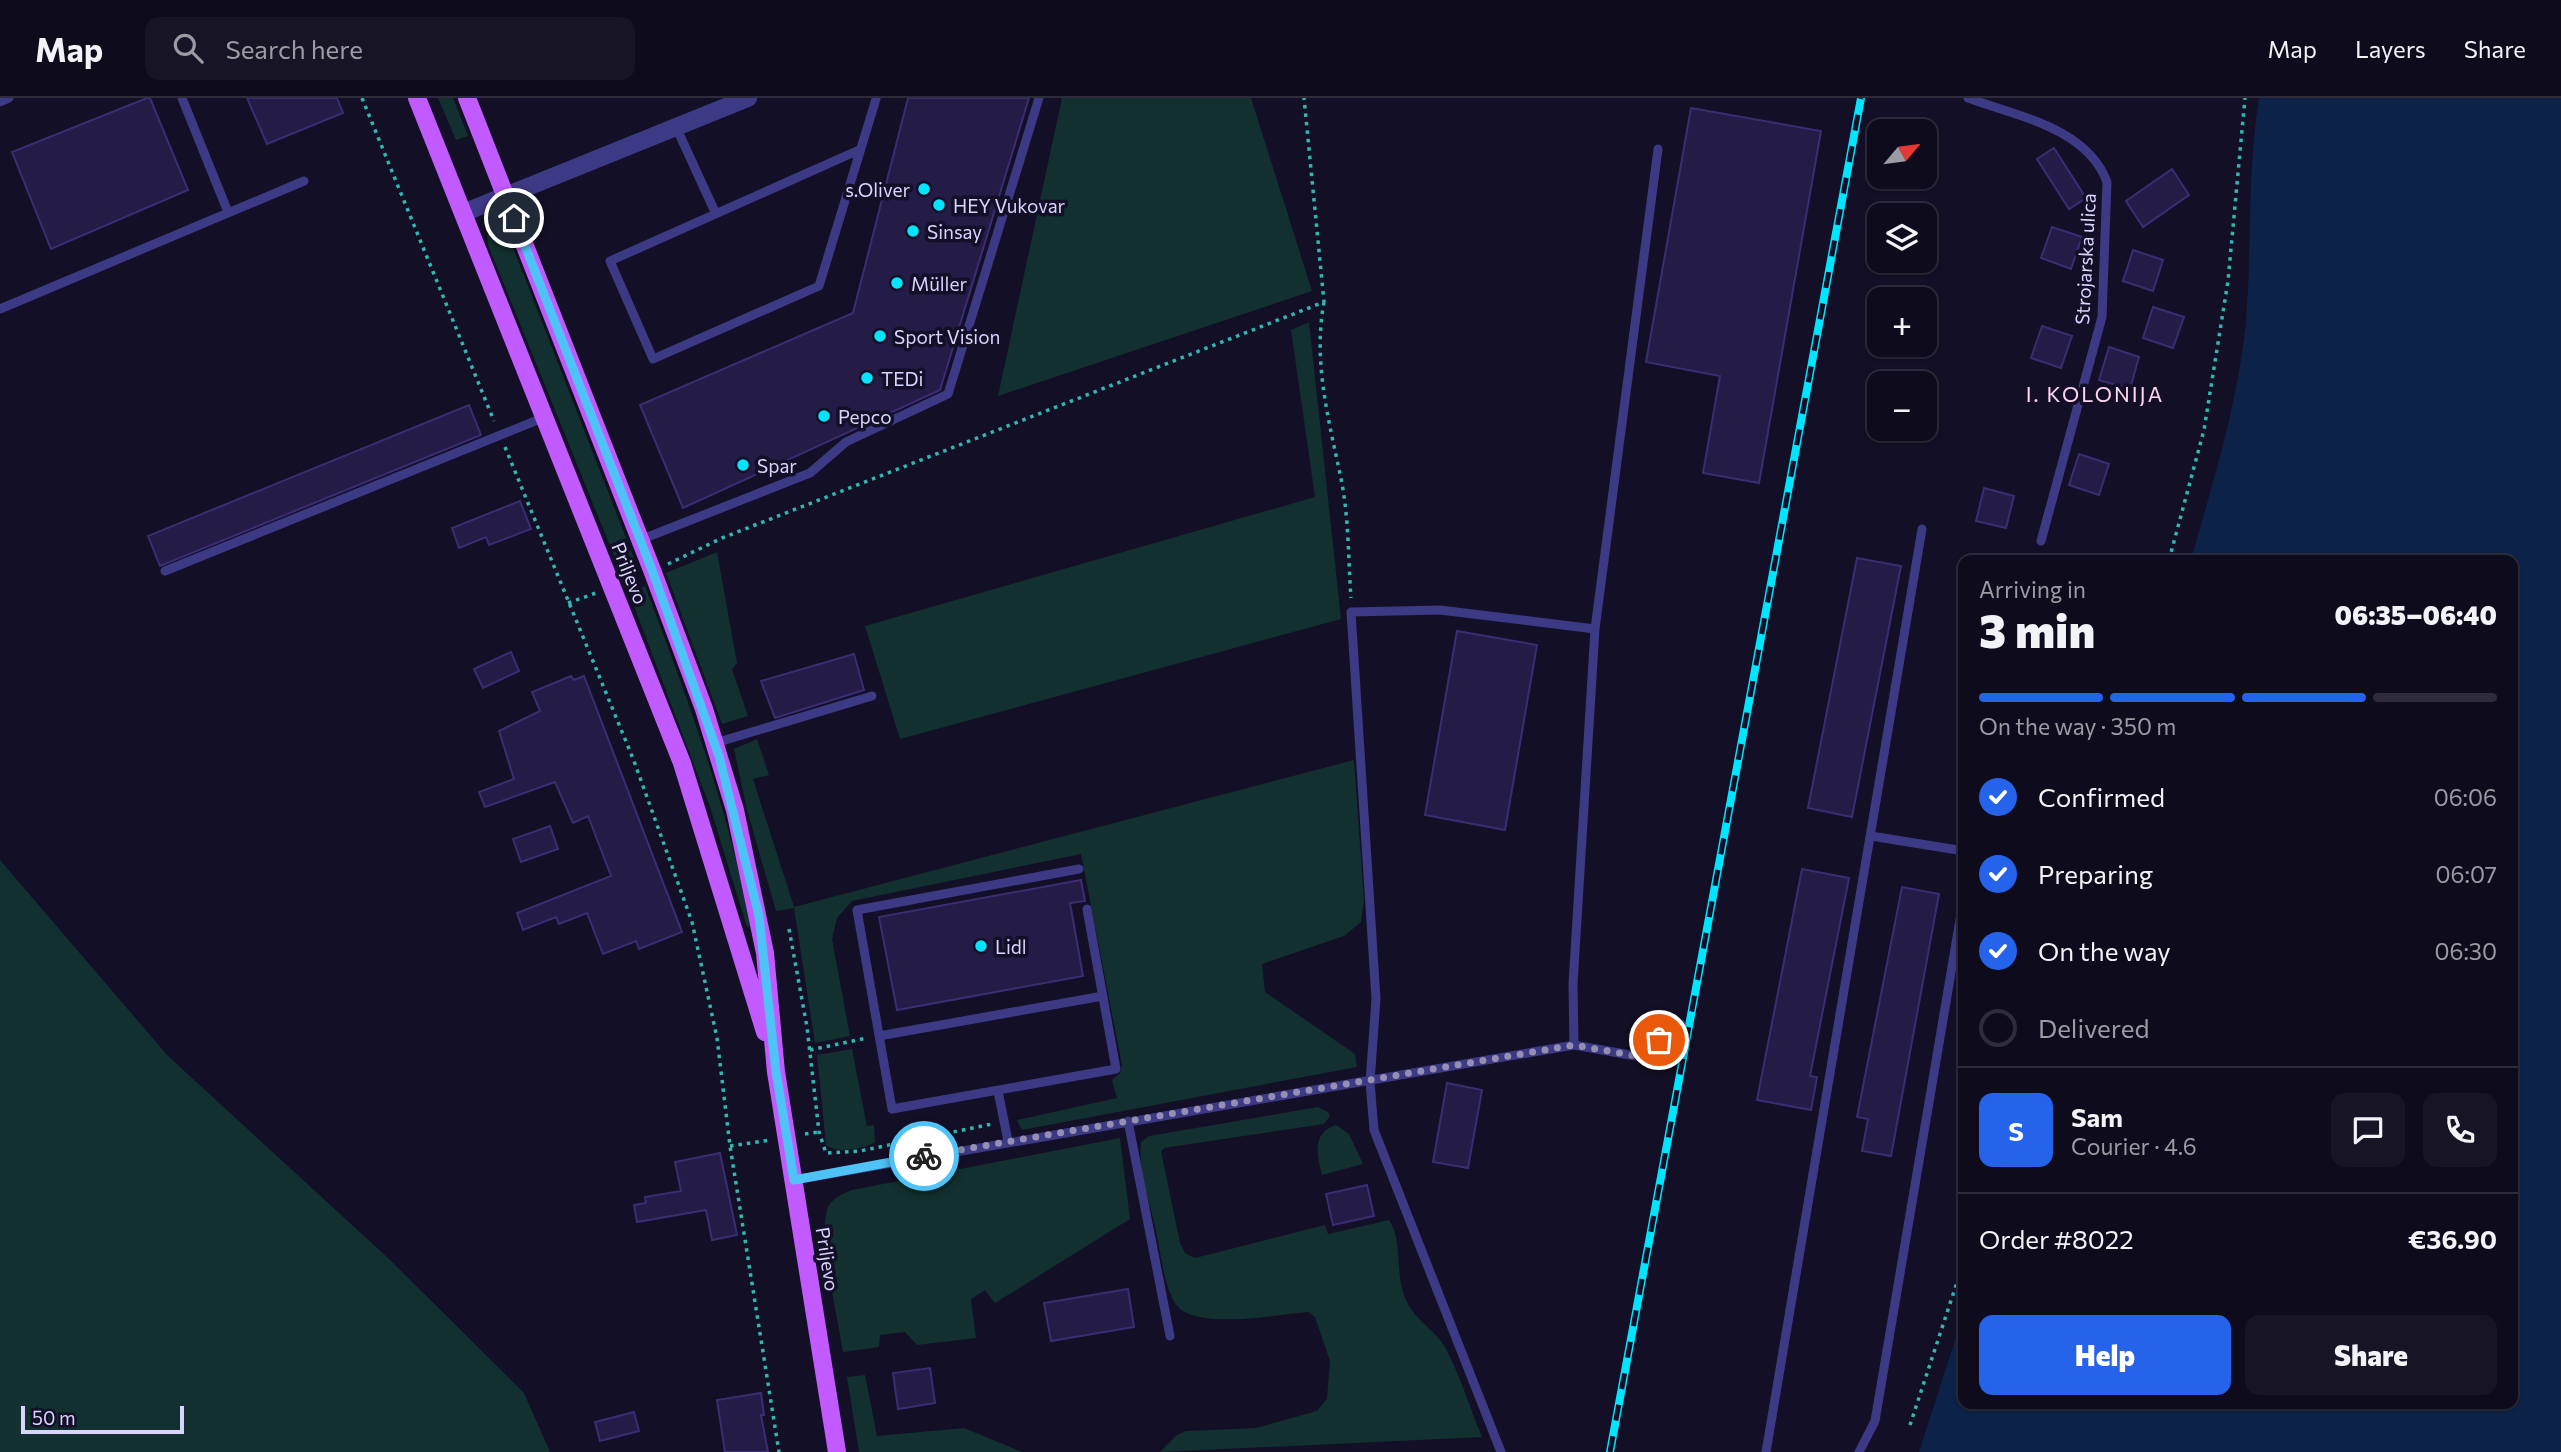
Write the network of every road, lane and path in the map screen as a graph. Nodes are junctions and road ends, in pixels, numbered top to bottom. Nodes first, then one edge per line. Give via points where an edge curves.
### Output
1 (9, 98) edge
2 (182, 98) edge
3 (362, 98) edge
4 (417, 98) edge
5 (467, 98) edge
6 (748, 98) edge
7 (1039, 98) edge
8 (1304, 98) edge
9 (1969, 98) edge
10 (2245, 98) edge
11 (876, 99) edge
12 (0, 102) edge
13 (676, 127) junction
14 (1658, 149) dead end
15 (859, 150) junction
16 (304, 181) dead end
17 (505, 195) junction
18 (228, 212) junction
19 (463, 213) junction
20 (716, 214) junction
21 (1324, 302) junction
22 (0, 310) edge
23 (545, 417) junction
24 (500, 435) junction
25 (1922, 529) dead end
26 (640, 540) junction
27 (2041, 541) dead end
28 (2170, 555) edge
29 (652, 570) junction
30 (165, 571) dead end
31 (613, 586) junction
32 (568, 603) junction
33 (1352, 612) junction
34 (1595, 629) junction
35 (872, 696) dead end
36 (715, 743) junction
37 (1871, 836) junction
38 (1958, 850) edge
39 (1079, 869) dead end
40 (1087, 909) dead end
41 (789, 929) dead end
42 (1958, 931) edge
43 (1103, 996) junction
44 (1681, 1024) dead end
45 (879, 1036) junction
46 (1574, 1045) junction
47 (810, 1050) junction
48 (776, 1072) junction
49 (1370, 1082) junction
50 (999, 1091) junction
51 (1128, 1121) junction
52 (1004, 1122) junction
53 (1008, 1142) junction
54 (794, 1180) junction
55 (1958, 1279) edge
56 (1170, 1336) dead end
57 (1910, 1425) dead end
58 (779, 1452) edge
59 (837, 1452) edge
60 (1501, 1452) edge
61 (1766, 1452) edge
62 (1859, 1452) edge

1 - 12 lane
2 - 18 lane
3 - 24 path
4 - 19 main road, Priljevo
5 - 17 main road, Priljevo
6 - 13 street
7 - 26 lane via 948,394 846,442 810,472
8 - 21 path
9 - 27 lane, Strojarska ulica via 2074,140 2101,165 2107,182 2102,317
10 - 28 path via 2228,281 2204,430
11 - 15 lane
13 - 17 street
13 - 20 lane
14 - 34 lane
15 - 20 lane
15 - 20 lane via 819,286 653,359 610,261
16 - 18 lane
17 - 19 street
17 - 26 main road, Priljevo
18 - 22 lane
19 - 23 main road, Priljevo
21 - 29 path via 722,538
21 - 33 path via 1318,332 1321,366 1341,476
23 - 24 lane
23 - 31 main road, Priljevo
24 - 30 lane
24 - 32 path
25 - 37 lane
26 - 29 main road, Priljevo
29 - 36 main road, Priljevo
31 - 32 path
31 - 48 main road, Priljevo via 682,763
32 - 58 path via 634,761 692,922 717,1038
33 - 34 lane via 1440,610
33 - 49 lane via 1376,999
34 - 46 lane via 1573,984
35 - 36 lane
36 - 48 main road, Priljevo via 759,916
37 - 38 lane
37 - 61 lane
39 - 45 lane via 857,910
40 - 43 lane
41 - 47 path
42 - 62 lane via 1875,1421
43 - 45 lane
43 - 50 lane via 1116,1069
44 - 46 lane via 1636,1056
45 - 47 path
45 - 50 lane via 892,1109
46 - 49 lane
47 - 52 path via 819,1132 827,1153 860,1151
48 - 54 main road, Priljevo
49 - 51 lane
49 - 60 lane via 1374,1130
50 - 52 lane
51 - 53 lane
51 - 56 lane
52 - 53 lane
53 - 54 lane
54 - 59 main road, Priljevo
55 - 57 path

